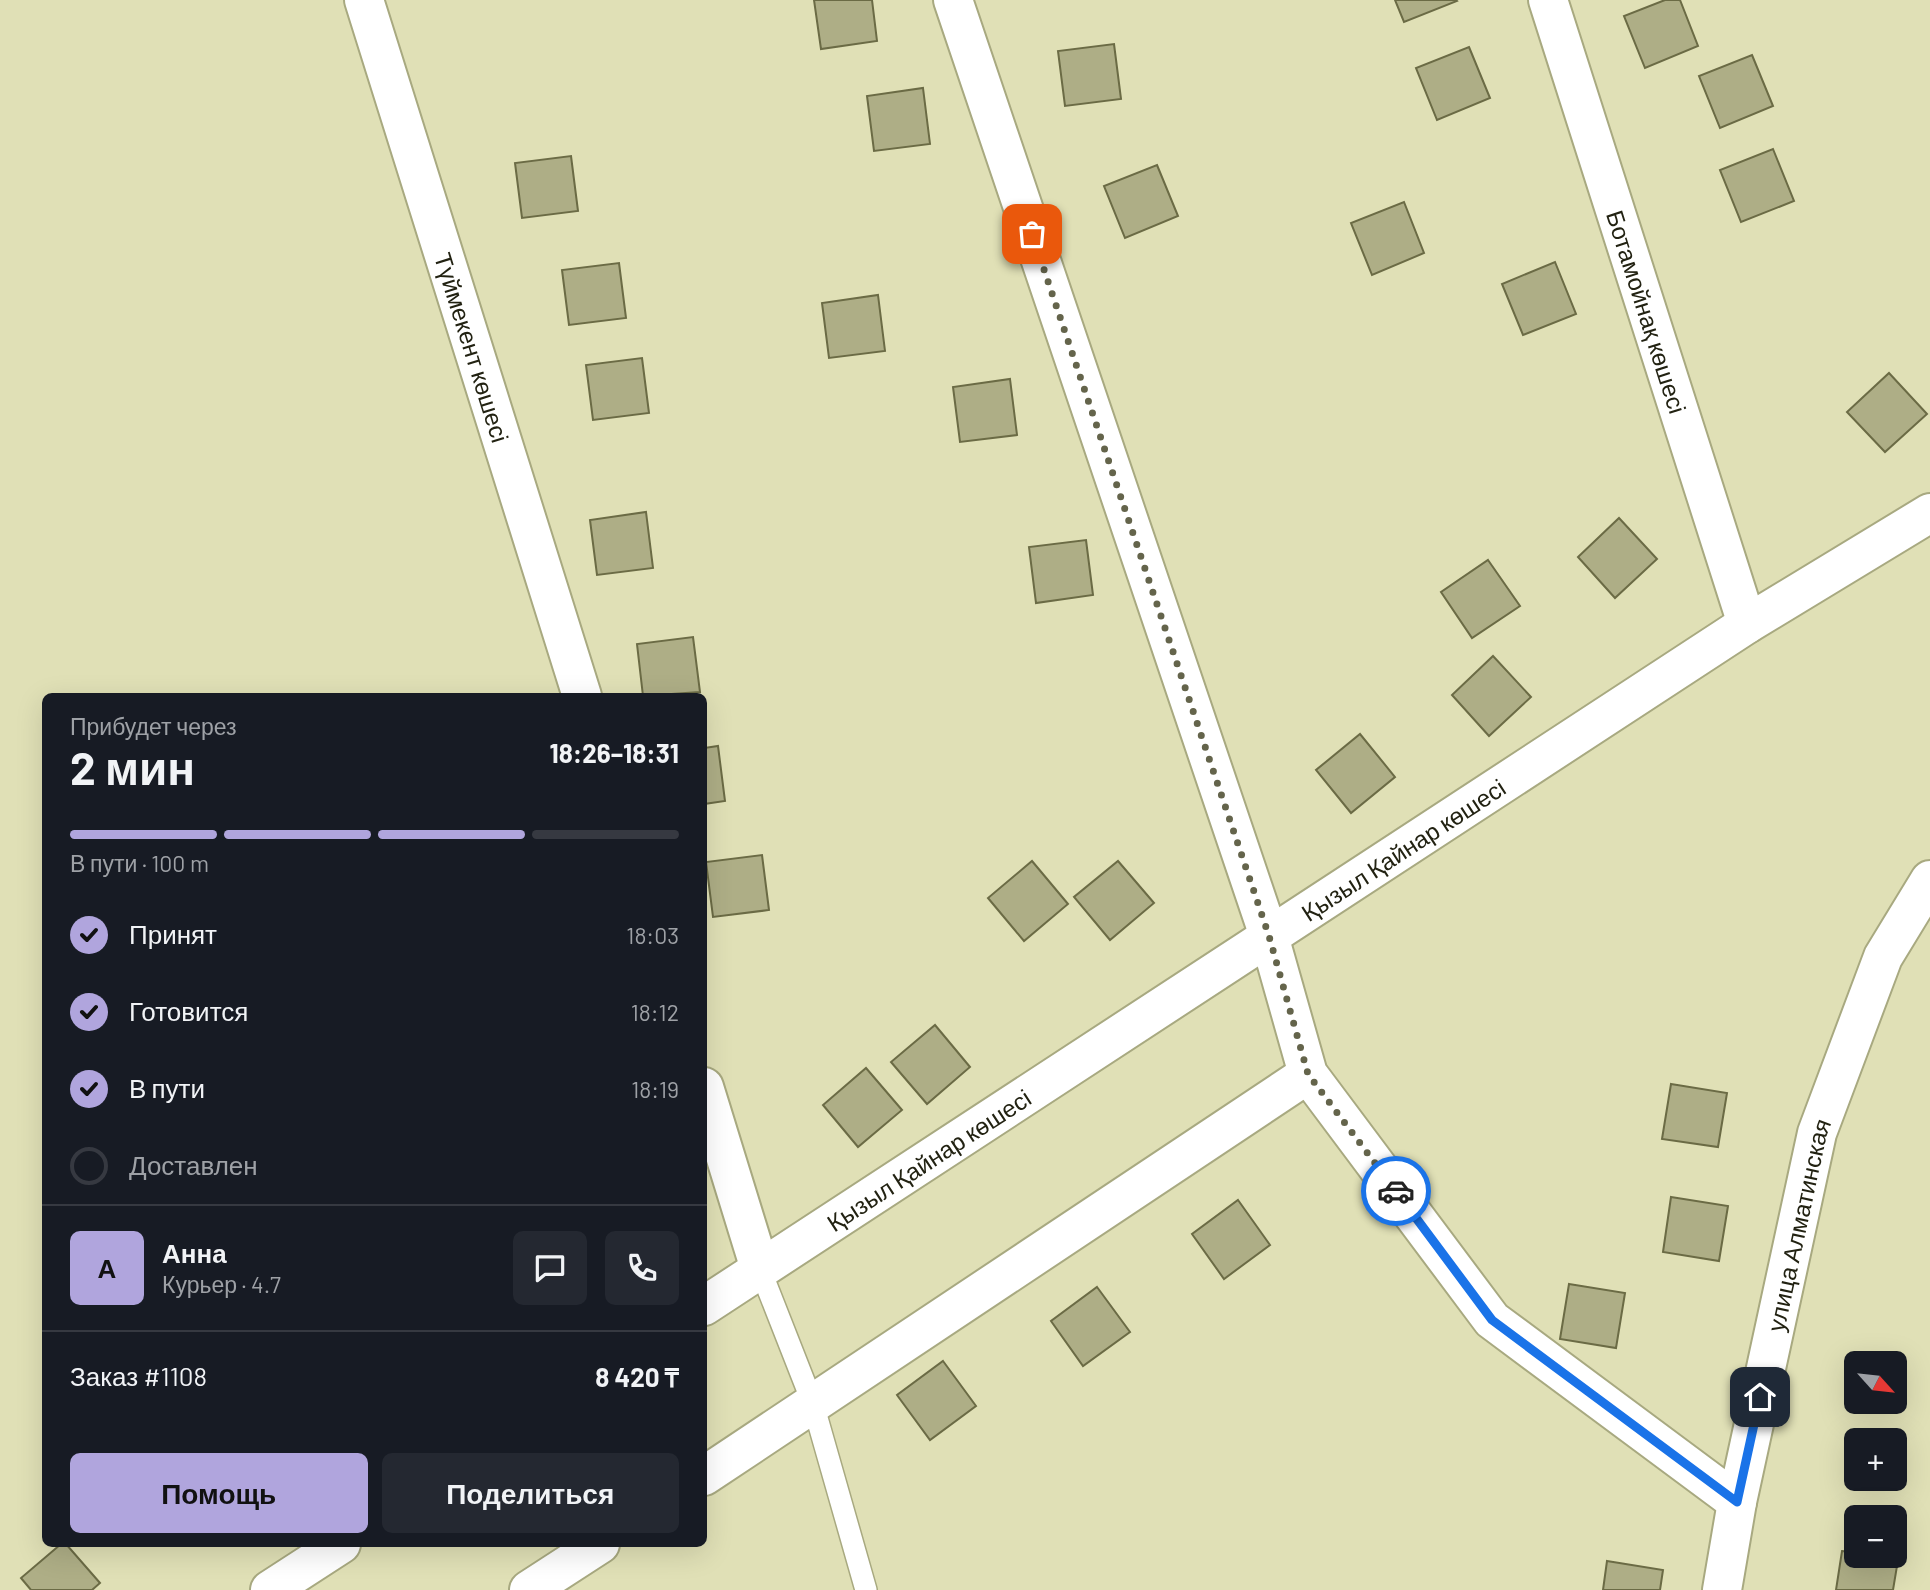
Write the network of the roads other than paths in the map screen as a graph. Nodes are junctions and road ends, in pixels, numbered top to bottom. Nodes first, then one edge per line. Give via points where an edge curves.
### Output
1 (364, 0) edge
2 (953, 0) edge
3 (1548, 0) edge
4 (1930, 513) edge
5 (1747, 624) junction
6 (581, 693) edge
7 (1930, 880) edge
8 (1269, 936) junction
9 (1308, 1074) junction
10 (707, 1097) edge
11 (760, 1269) junction
12 (707, 1305) edge
13 (813, 1404) junction
14 (707, 1474) edge
15 (1737, 1502) junction
16 (336, 1547) edge
17 (595, 1547) edge
18 (270, 1590) edge
19 (529, 1590) edge
20 (866, 1590) edge
21 (1722, 1590) edge

1 - 6 street, Түймекент көшесі
2 - 8 street
3 - 5 street, Ботамойнақ көшесі
4 - 5 street, Қызыл Қайнар көшесі
5 - 8 street, Қызыл Қайнар көшесі
7 - 15 street, улица Алматинская via 1883,957 1817,1133
8 - 9 street
8 - 11 street, Қызыл Қайнар көшесі
9 - 13 street
9 - 15 street via 1492,1320
10 - 11 street
11 - 12 street, Қызыл Қайнар көшесі
11 - 13 lane
13 - 14 street
13 - 20 lane
15 - 21 street, улица Алматинская
16 - 18 street
17 - 19 street

